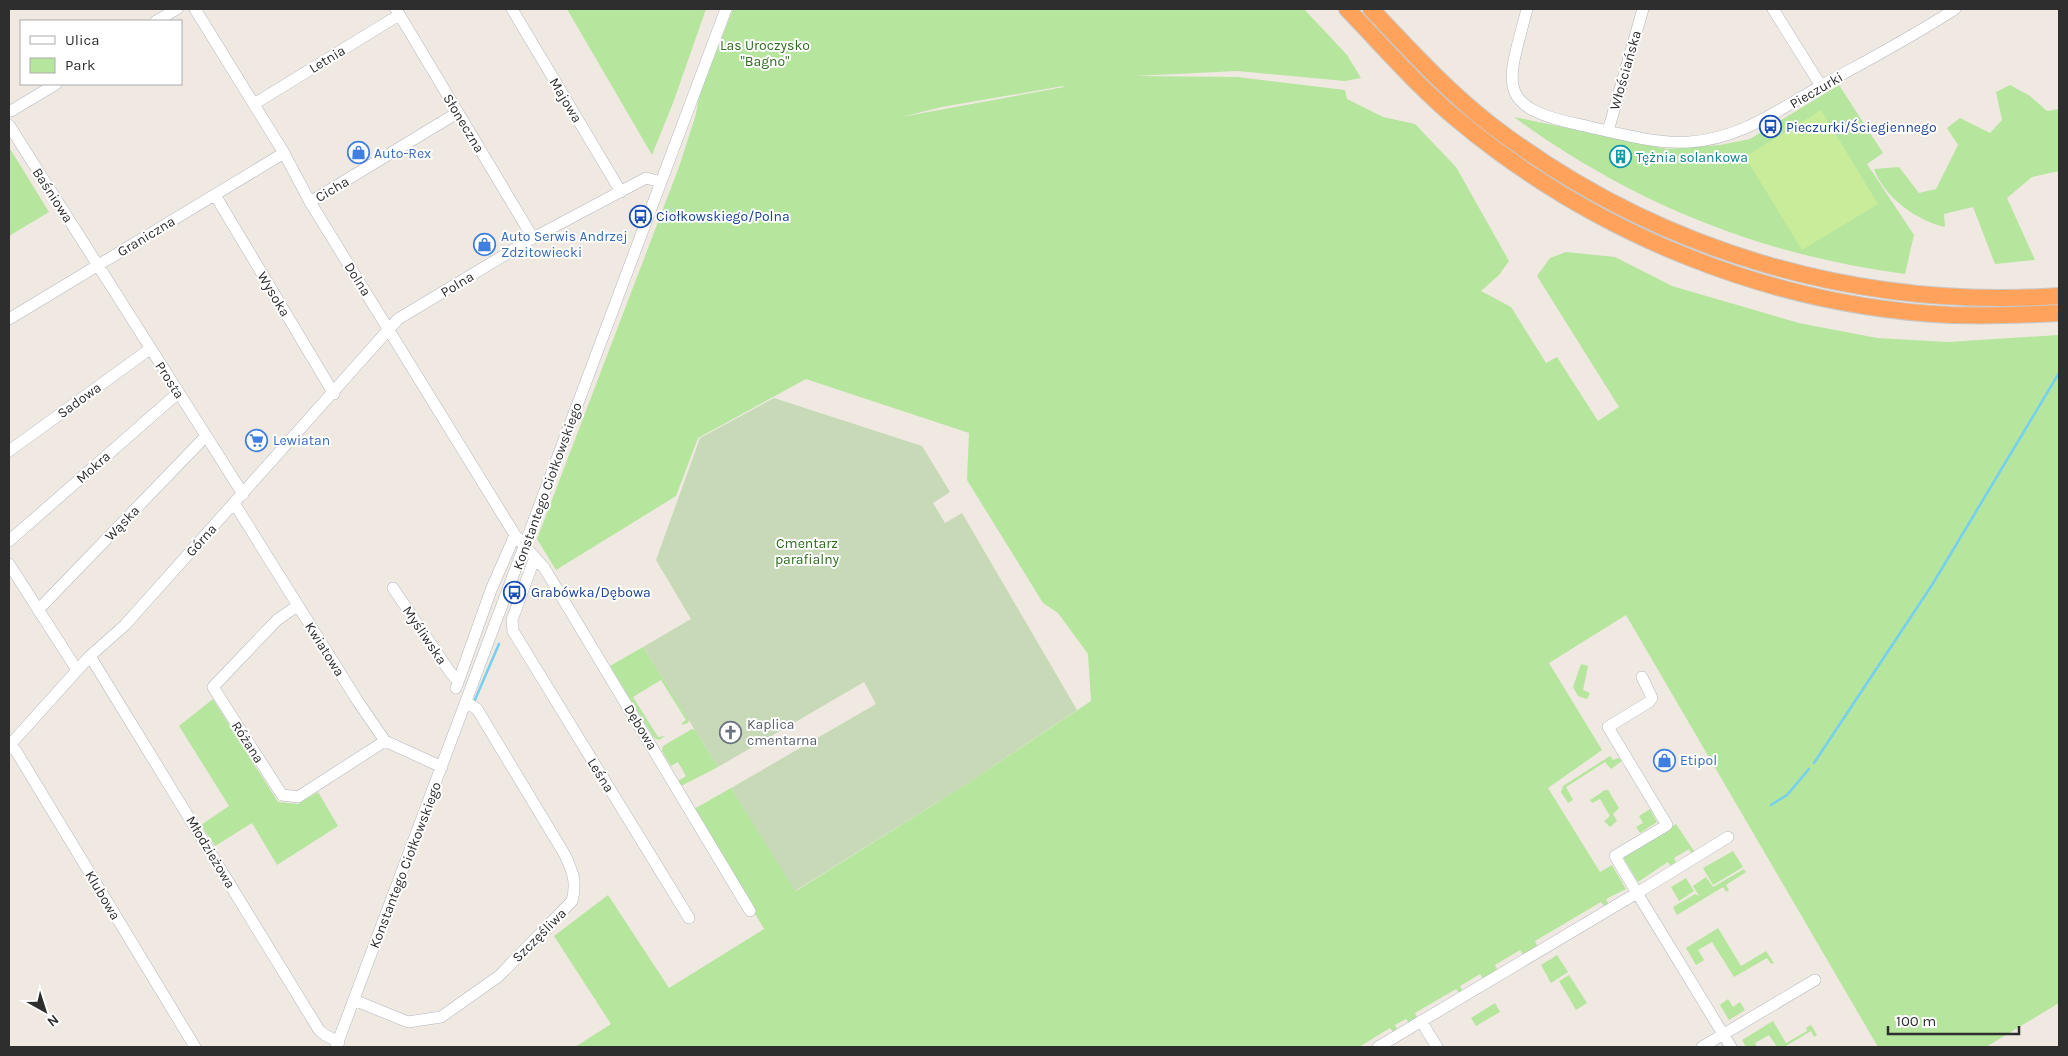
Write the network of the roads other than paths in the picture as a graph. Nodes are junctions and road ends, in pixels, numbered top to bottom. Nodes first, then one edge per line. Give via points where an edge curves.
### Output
1 (176, 9) edge
2 (195, 9) edge
3 (512, 9) edge
4 (726, 9) edge
5 (1347, 9) edge
6 (1371, 9) edge
7 (1526, 9) edge
8 (1643, 9) edge
9 (1773, 9) edge
10 (1955, 9) edge
11 (397, 12) edge
12 (158, 20) edge
13 (54, 85) edge
14 (1821, 86) junction
15 (254, 104) junction
16 (11, 112) dead end
17 (457, 113) junction
18 (1483, 118) junction
19 (1458, 120) junction
20 (9, 125) edge
21 (1608, 131) junction
22 (284, 153) junction
23 (661, 182) junction
24 (620, 192) junction
25 (215, 195) junction
26 (310, 202) junction
27 (533, 238) junction
28 (98, 265) junction
29 (1846, 285) junction
30 (2059, 296) edge
31 (1843, 302) junction
32 (2059, 313) edge
33 (9, 318) edge
34 (389, 329) junction
35 (150, 349) junction
36 (178, 393) junction
37 (334, 394) junction
38 (206, 436) junction
39 (9, 451) edge
40 (242, 494) junction
41 (234, 503) junction
42 (515, 535) junction
43 (9, 541) edge
44 (525, 547) junction
45 (535, 557) junction
46 (9, 564) edge
47 (393, 588) dead end
48 (298, 606) junction
49 (38, 610) junction
50 (90, 656) junction
51 (77, 670) junction
52 (1642, 678) dead end
53 (466, 702) junction
54 (386, 741) junction
55 (9, 745) edge
56 (442, 767) junction
57 (1728, 838) dead end
58 (1636, 893) junction
59 (750, 911) dead end
60 (690, 918) dead end
61 (1816, 980) dead end
62 (354, 1000) junction
63 (1421, 1021) junction
64 (1723, 1035) junction
65 (338, 1044) edge
66 (195, 1047) edge
67 (1378, 1047) edge
68 (1437, 1047) edge
69 (1702, 1047) edge
70 (1731, 1047) edge

1 - 12 street
2 - 15 street, Dolna
3 - 24 street, Majowa
4 - 23 street, Konstantego Ciołkowskiego
5 - 19 highway
6 - 18 highway via 1435,75
7 - 21 street, Pieczurki via 1512,70 1514,92 1527,108 1537,114
8 - 21 street, Włościańska
9 - 14 street
10 - 14 street, Pieczurki
11 - 15 street, Letnia
11 - 17 street, Słoneczna
13 - 16 street
14 - 21 street, Pieczurki via 1765,120 1706,140 1664,141
15 - 22 street, Dolna
17 - 26 street, Cicha
17 - 27 street, Słoneczna
18 - 19 highway via 1462,110 1457,113
18 - 29 highway via 1551,168 1649,222 1746,260
19 - 31 highway via 1579,204 1647,239 1739,275
20 - 28 street, Baśniowa
22 - 25 street, Graniczna
22 - 26 street, Dolna
23 - 24 street, Polna via 646,178
23 - 44 street, Konstantego Ciołkowskiego
24 - 27 street, Polna
25 - 28 street, Graniczna
25 - 37 street, Wysoka
26 - 34 street, Dolna
27 - 34 street, Polna via 398,319
28 - 33 street, Graniczna
28 - 35 street, Prosta
29 - 30 highway via 1932,296
29 - 31 highway
31 - 32 highway via 1950,315
34 - 37 street, Górna
34 - 42 street, Dolna
35 - 36 street, Prosta
35 - 39 street, Sadowa
36 - 38 street, Prosta
36 - 43 street, Mokra
37 - 40 street, Górna
38 - 40 street, Prosta
38 - 49 street, Wąska
40 - 41 street, Górna
41 - 48 street, Kwiatowa
41 - 50 street, Górna via 125,625
42 - 44 street, Dolna
42 - 47 street, Myśliwska via 457,684
44 - 45 street, Dębowa
44 - 53 street, Konstantego Ciołkowskiego
45 - 59 street, Dębowa via 560,593
45 - 60 street, Leśna via 512,620 513,631
46 - 49 street
48 - 54 street, Kwiatowa
48 - 54 street, Różana via 277,620 213,687 282,795 298,797
49 - 51 street
50 - 51 street, Górna
50 - 65 street, Młodzieżowa via 319,1030
51 - 55 street, Górna
52 - 58 street via 1652,698 1608,727 1668,825 1615,856
53 - 56 street, Konstantego Ciołkowskiego
53 - 62 street, Szczęśliwa via 476,709 565,855 574,873 576,887 572,901 499,976 441,1017 408,1022
54 - 56 street
55 - 66 street, Klubowa via 16,751
56 - 62 street, Konstantego Ciołkowskiego
57 - 58 street
58 - 63 street
58 - 64 street
61 - 64 street
62 - 65 street, Konstantego Ciołkowskiego
63 - 67 street
63 - 68 street
64 - 69 street
64 - 70 street

